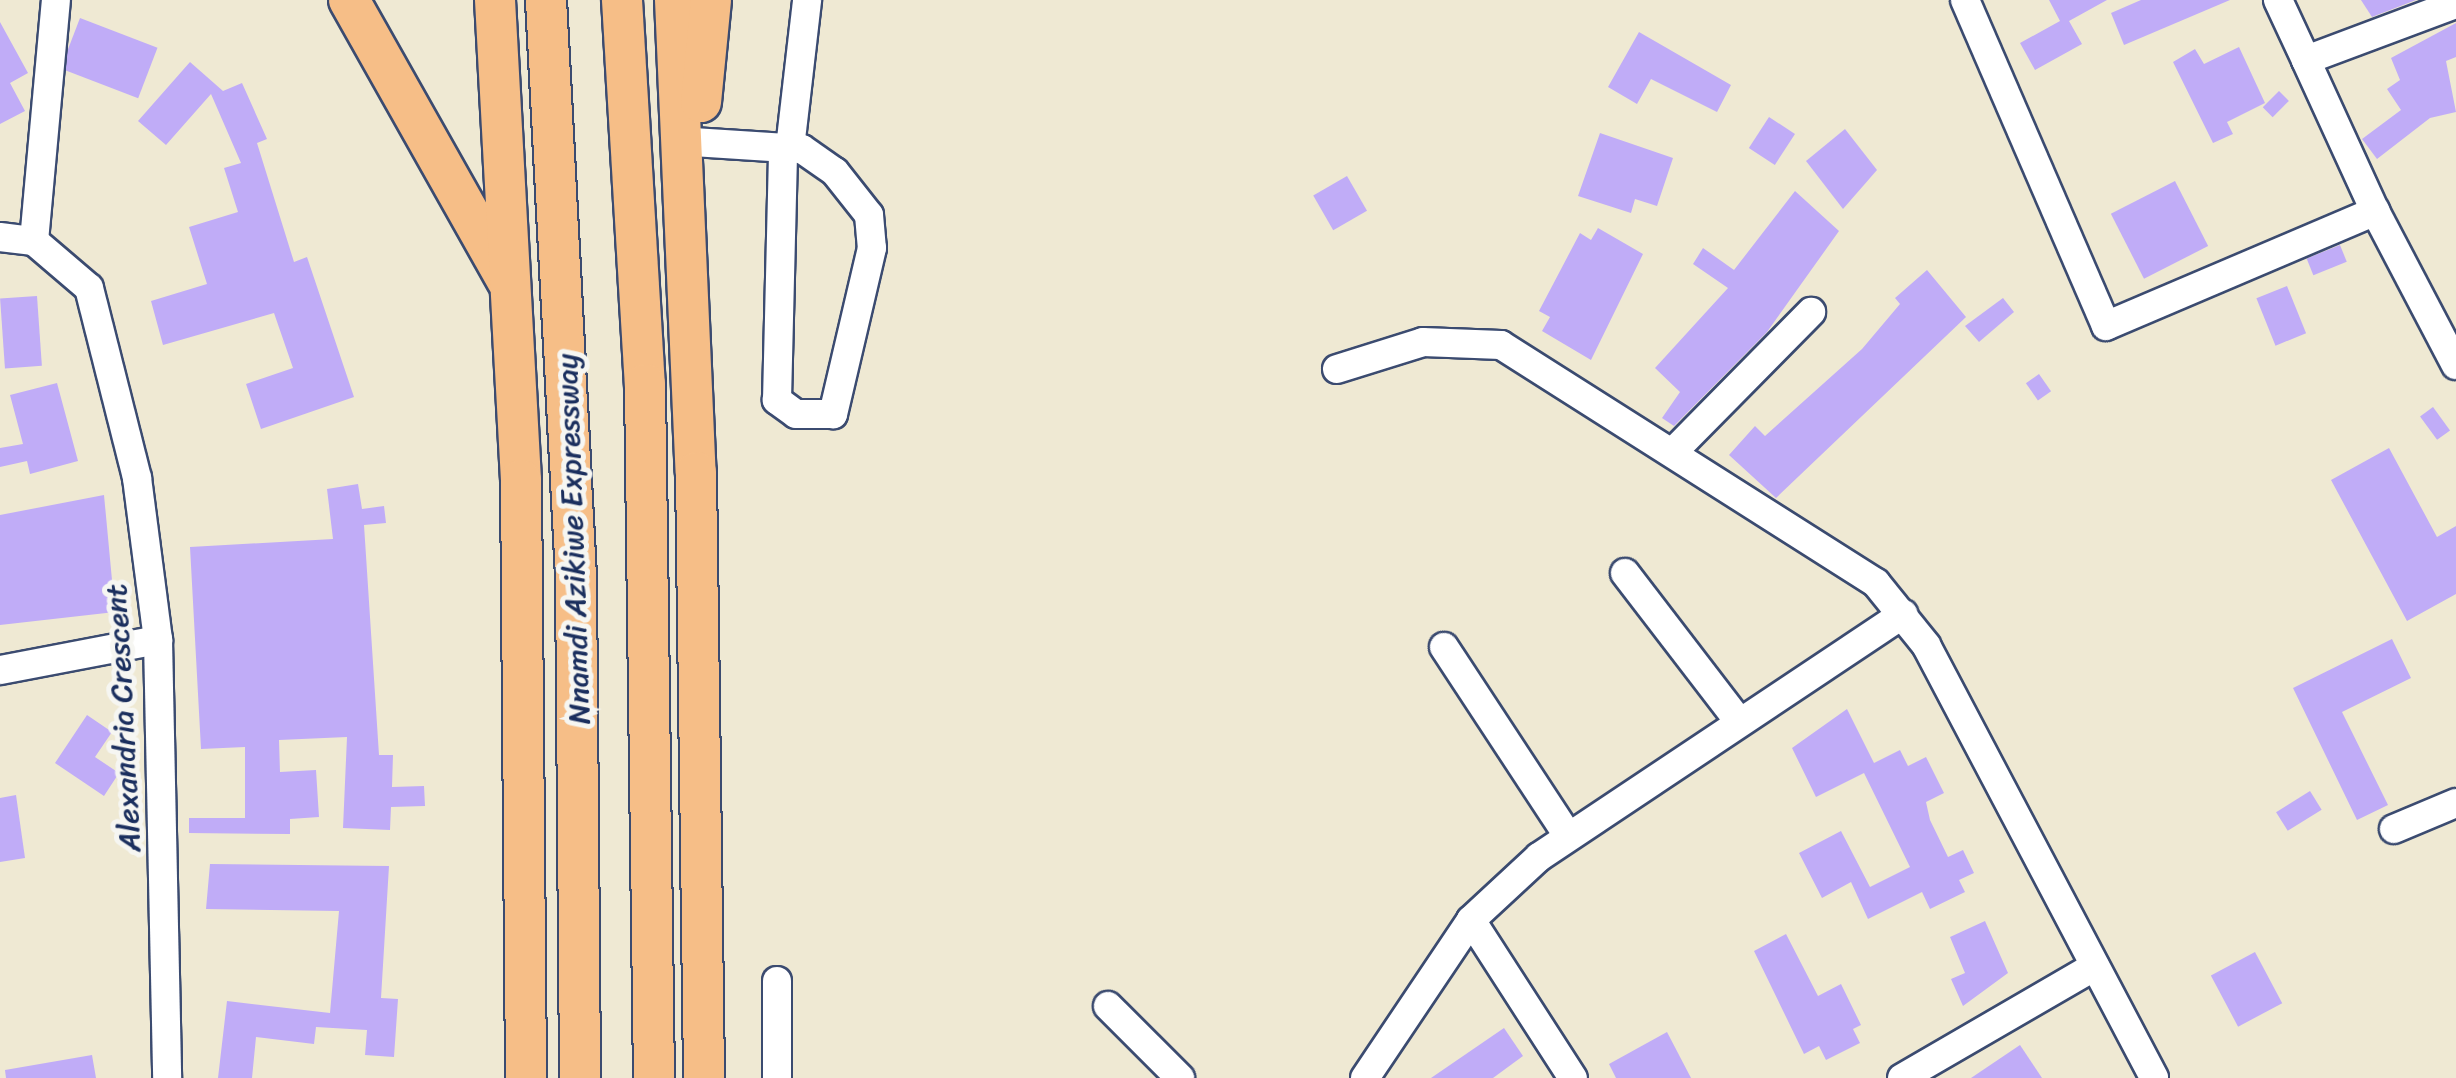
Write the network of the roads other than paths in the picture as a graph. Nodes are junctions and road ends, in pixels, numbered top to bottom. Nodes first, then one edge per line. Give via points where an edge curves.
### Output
1 (56, 0) edge
2 (495, 0) edge
3 (546, 0) edge
4 (622, 0) edge
5 (675, 0) edge
6 (711, 0) edge
7 (807, 0) edge
8 (1965, 0) edge
9 (2278, 0) edge
10 (348, 3) edge
11 (2456, 4) edge
12 (2306, 60) junction
13 (786, 148) junction
14 (689, 155) junction
15 (2375, 212) junction
16 (0, 237) edge
17 (34, 241) junction
18 (512, 290) junction
19 (1811, 312) dead end
20 (2456, 365) edge
21 (1337, 369) dead end
22 (1674, 450) junction
23 (1625, 573) dead end
24 (1904, 614) junction
25 (158, 640) junction
26 (1444, 647) dead end
27 (0, 670) edge
28 (1737, 720) junction
29 (654, 732) junction
30 (2456, 802) edge
31 (2394, 829) dead end
32 (1567, 834) junction
33 (530, 839) junction
34 (703, 866) junction
35 (1471, 920) junction
36 (2094, 966) junction
37 (778, 981) dead end
38 (1108, 1006) dead end
39 (580, 1064) edge
40 (167, 1078) edge
41 (526, 1078) edge
42 (654, 1078) edge
43 (704, 1078) edge
44 (776, 1078) edge
45 (1180, 1078) edge
46 (1365, 1078) edge
47 (1574, 1078) edge
48 (1902, 1078) edge
49 (2154, 1078) edge

1 - 17 street
2 - 18 highway, Nnamdi Azikiwe Expressway
3 - 39 highway, Nnamdi Azikiwe Expressway via 576,576
4 - 29 highway
5 - 14 highway
6 - 14 highway
7 - 13 street
8 - 15 street via 2106,326
9 - 12 street
10 - 18 highway
11 - 12 street
12 - 15 street
13 - 13 street via 777,400 796,414 833,414 873,232 835,172
13 - 14 street
14 - 34 highway
15 - 20 street
16 - 17 street
17 - 25 street, Alexandria Crescent via 89,288 137,478
18 - 33 highway, Nnamdi Azikiwe Expressway
19 - 22 street
21 - 22 street via 1423,342 1501,345
22 - 24 street via 1842,556
23 - 28 street
24 - 28 street
24 - 36 street
25 - 27 street
25 - 40 street, Alexandria Crescent
26 - 32 street
28 - 32 street
29 - 34 highway
29 - 42 highway
30 - 31 street
32 - 35 street
33 - 39 highway
33 - 41 highway, Nnamdi Azikiwe Expressway
34 - 43 highway
35 - 46 street
35 - 47 street
36 - 48 street
36 - 49 street
37 - 44 street
38 - 45 street

